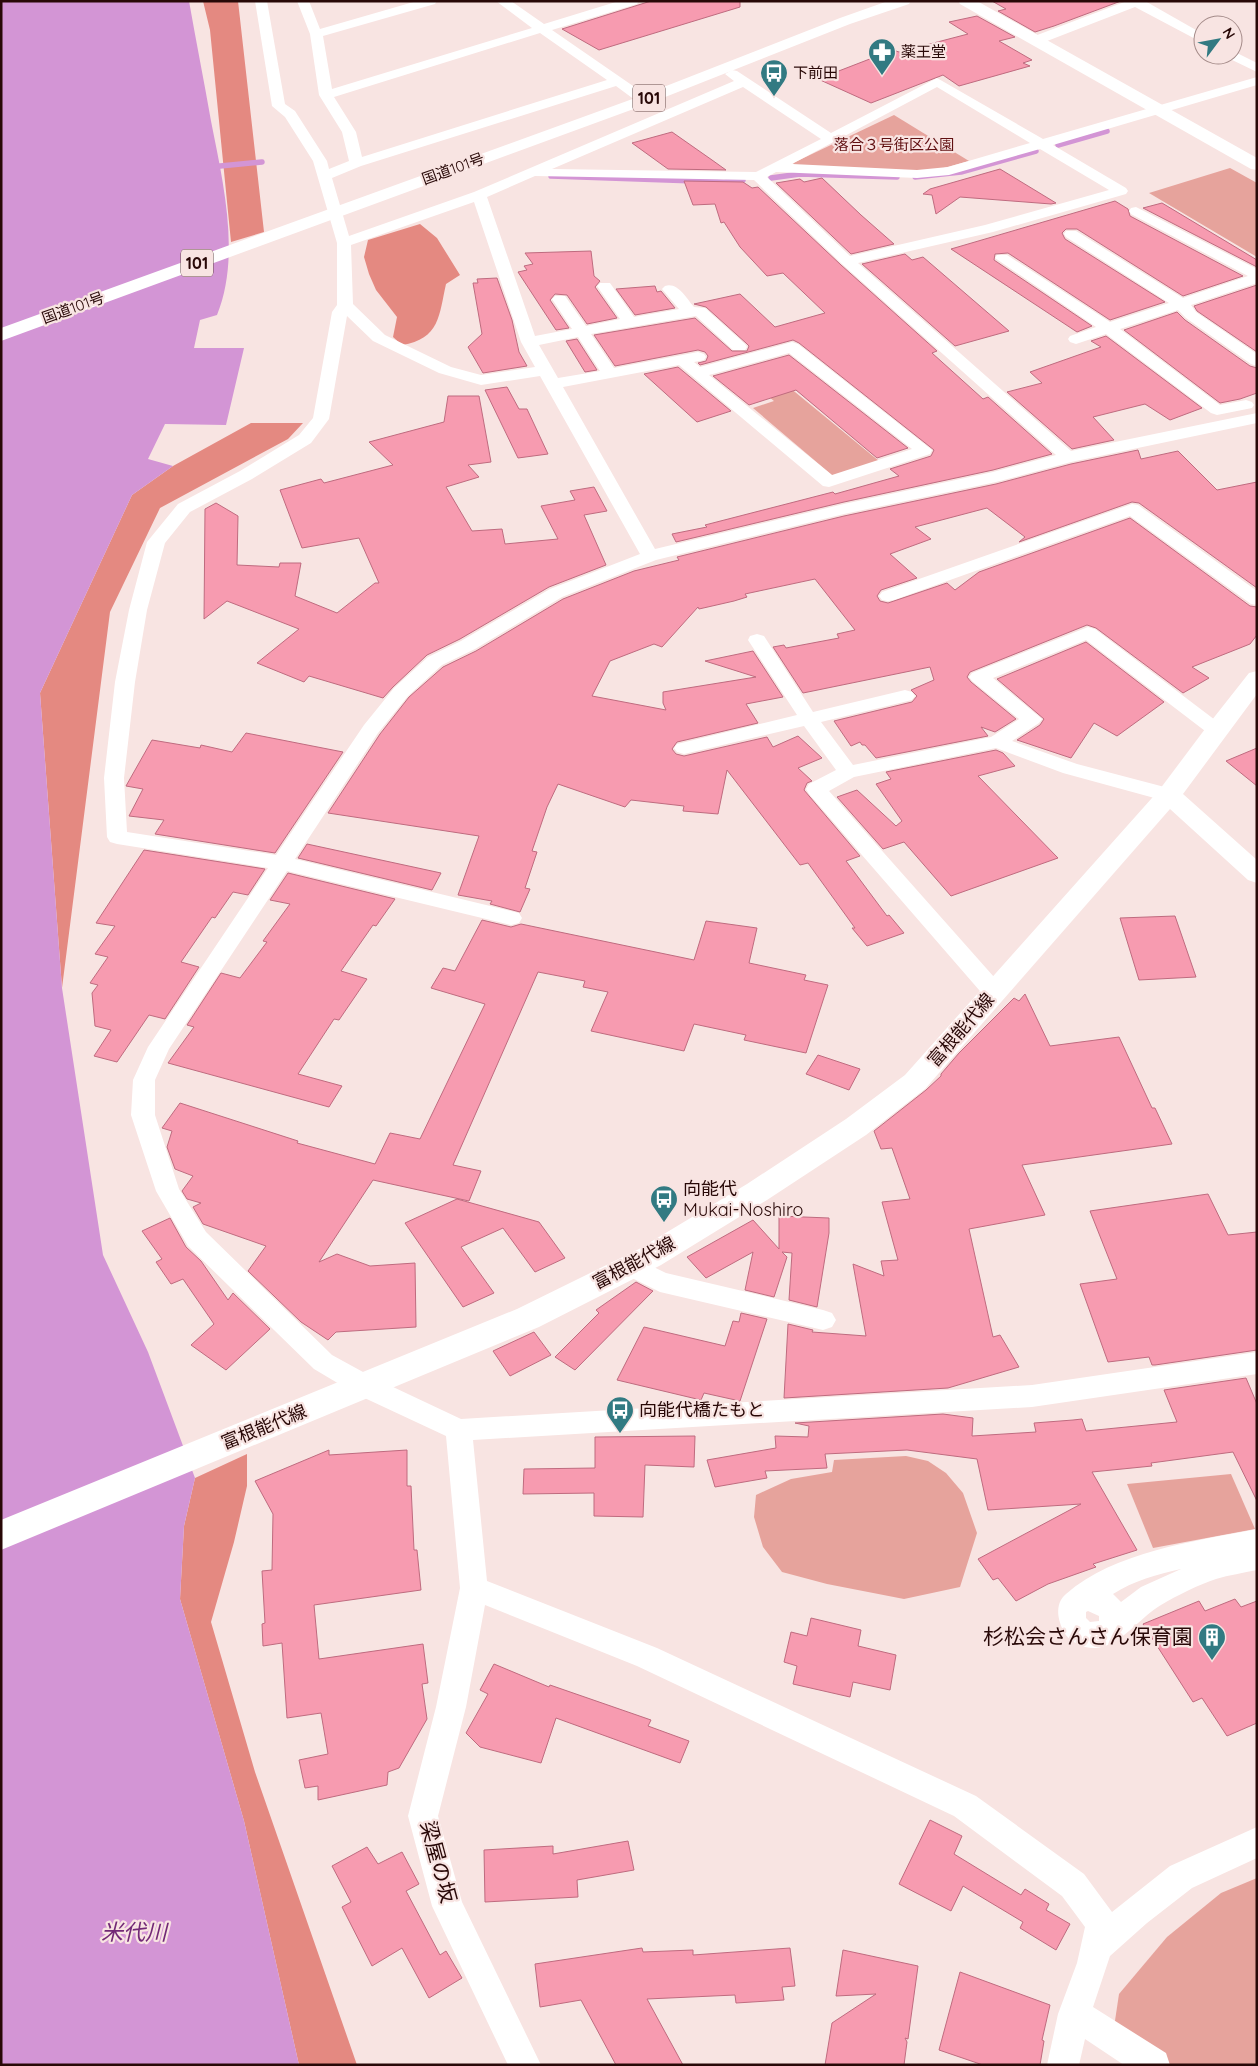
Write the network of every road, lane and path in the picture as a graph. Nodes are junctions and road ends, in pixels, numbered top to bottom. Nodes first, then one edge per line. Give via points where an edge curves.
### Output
1 (261, 1) edge
2 (303, 1) edge
3 (431, 1) edge
4 (502, 1) edge
5 (633, 1) edge
6 (904, 1) edge
7 (965, 1) edge
8 (1137, 2) edge
9 (543, 30) junction
10 (1193, 33) edge
11 (316, 34) junction
12 (1037, 40) junction
13 (1243, 60) edge
14 (1257, 68) edge
15 (724, 69) junction
16 (619, 81) junction
17 (1257, 81) edge
18 (744, 82) junction
19 (326, 96) junction
20 (644, 100) junction
21 (1161, 110) junction
22 (831, 139) junction
23 (1041, 144) junction
24 (356, 163) junction
25 (1257, 165) edge
26 (773, 168) junction
27 (530, 173) junction
28 (324, 176) junction
29 (758, 176) junction
30 (479, 195) junction
31 (1136, 211) dead end
32 (1071, 234) dead end
33 (344, 242) junction
34 (1002, 258) dead end
35 (847, 261) junction
36 (1257, 276) edge
37 (605, 286) dead end
38 (670, 289) dead end
39 (560, 299) dead end
40 (1180, 304) junction
41 (345, 306) junction
42 (690, 312) junction
43 (630, 322) junction
44 (1108, 328) junction
45 (582, 333) junction
46 (1, 335) edge
47 (790, 335) dead end
48 (1076, 339) dead end
49 (529, 342) junction
50 (739, 348) junction
51 (683, 361) junction
52 (1257, 361) edge
53 (697, 372) junction
54 (610, 374) junction
55 (550, 377) junction
56 (1257, 402) edge
57 (1257, 418) edge
58 (1068, 457) junction
59 (650, 556) junction
60 (888, 596) dead end
61 (1257, 600) edge
62 (757, 640) dead end
63 (1257, 678) edge
64 (905, 696) dead end
65 (808, 718) junction
66 (1216, 730) junction
67 (997, 742) junction
68 (684, 748) dead end
69 (848, 772) junction
70 (1169, 794) junction
71 (281, 863) junction
72 (1257, 874) edge
73 (511, 918) dead end
74 (994, 992) junction
75 (631, 1266) junction
76 (823, 1320) dead end
77 (1257, 1364) edge
78 (365, 1386) junction
79 (459, 1430) junction
80 (1, 1535) edge
81 (1257, 1541) edge
82 (1257, 1558) edge
83 (474, 1588) junction
84 (1257, 1842) edge
85 (1097, 1947) junction
86 (1074, 2014) junction
87 (525, 2065) edge
88 (1063, 2065) edge
89 (1154, 2065) edge

1 - 28 street via 279,106 290,114 320,161
2 - 11 street
3 - 11 street
4 - 9 street
5 - 9 street
6 - 15 main road, 国道101号 / 101
7 - 12 main road
8 - 10 street
8 - 12 street
9 - 16 street
9 - 19 street
11 - 19 street
12 - 21 main road
13 - 14 street
15 - 18 street
15 - 20 main road, 国道101号 / 101
16 - 20 street
16 - 24 street
17 - 21 street
18 - 22 street
18 - 27 street
19 - 24 street via 349,132
20 - 46 main road, 国道101号 / 101
21 - 23 street
21 - 25 main road
22 - 23 street via 937,82
22 - 26 street
23 - 26 street via 949,171 917,174
23 - 35 street via 1121,191 988,229
24 - 28 street
26 - 29 street
27 - 29 street
27 - 30 street
28 - 33 street
29 - 35 street
30 - 33 street
30 - 49 street
31 - 36 street
32 - 40 street
33 - 41 street
34 - 44 street
35 - 58 street
36 - 40 street
37 - 43 street
38 - 42 street
39 - 45 street
40 - 44 street
40 - 52 street
41 - 55 street via 379,338 445,370 481,380
41 - 71 street via 340,312 321,419 316,426 305,439 184,508 156,542 138,610 114,778 118,837
42 - 43 street
42 - 50 street via 700,311
43 - 45 street
44 - 48 street
44 - 56 street via 1217,410
45 - 49 street
45 - 54 street
47 - 50 street
49 - 55 street
50 - 51 street
51 - 53 street
51 - 54 street
53 - 53 street via 829,482 924,450 792,346
54 - 55 street
55 - 59 street
57 - 58 street
58 - 59 street via 996,477 844,509
59 - 71 street via 556,593 468,645 434,661 401,692 371,728
60 - 61 street via 1132,509
62 - 65 street
63 - 66 main road, 富根能代線
64 - 65 street
65 - 68 street
65 - 69 street
66 - 67 street via 1088,633 979,677 1032,719
66 - 70 main road, 富根能代線
67 - 69 street
67 - 70 street via 1070,769
69 - 74 street via 816,789
70 - 72 main road
70 - 74 main road, 富根能代線
71 - 73 street
71 - 78 street via 159,1047 144,1080 143,1115 168,1191 197,1239 323,1362
74 - 75 main road, 富根能代線 via 915,1082 878,1110 757,1192
75 - 76 street via 660,1282
75 - 78 main road, 富根能代線 via 528,1318
77 - 79 street via 1032,1396
78 - 79 street
78 - 80 main road, 富根能代線
79 - 83 street, 梁屋の坂
81 - 82 street via 1164,1560 1114,1578 1081,1599 1094,1598 1107,1604 1114,1616 1112,1628 1151,1596 1211,1568
83 - 85 street via 647,1657 965,1806 1073,1885 1101,1923
83 - 87 street, 梁屋の坂 via 451,1707 423,1816 448,1906
84 - 85 street via 1181,1877
85 - 86 street
86 - 88 street
86 - 89 street

